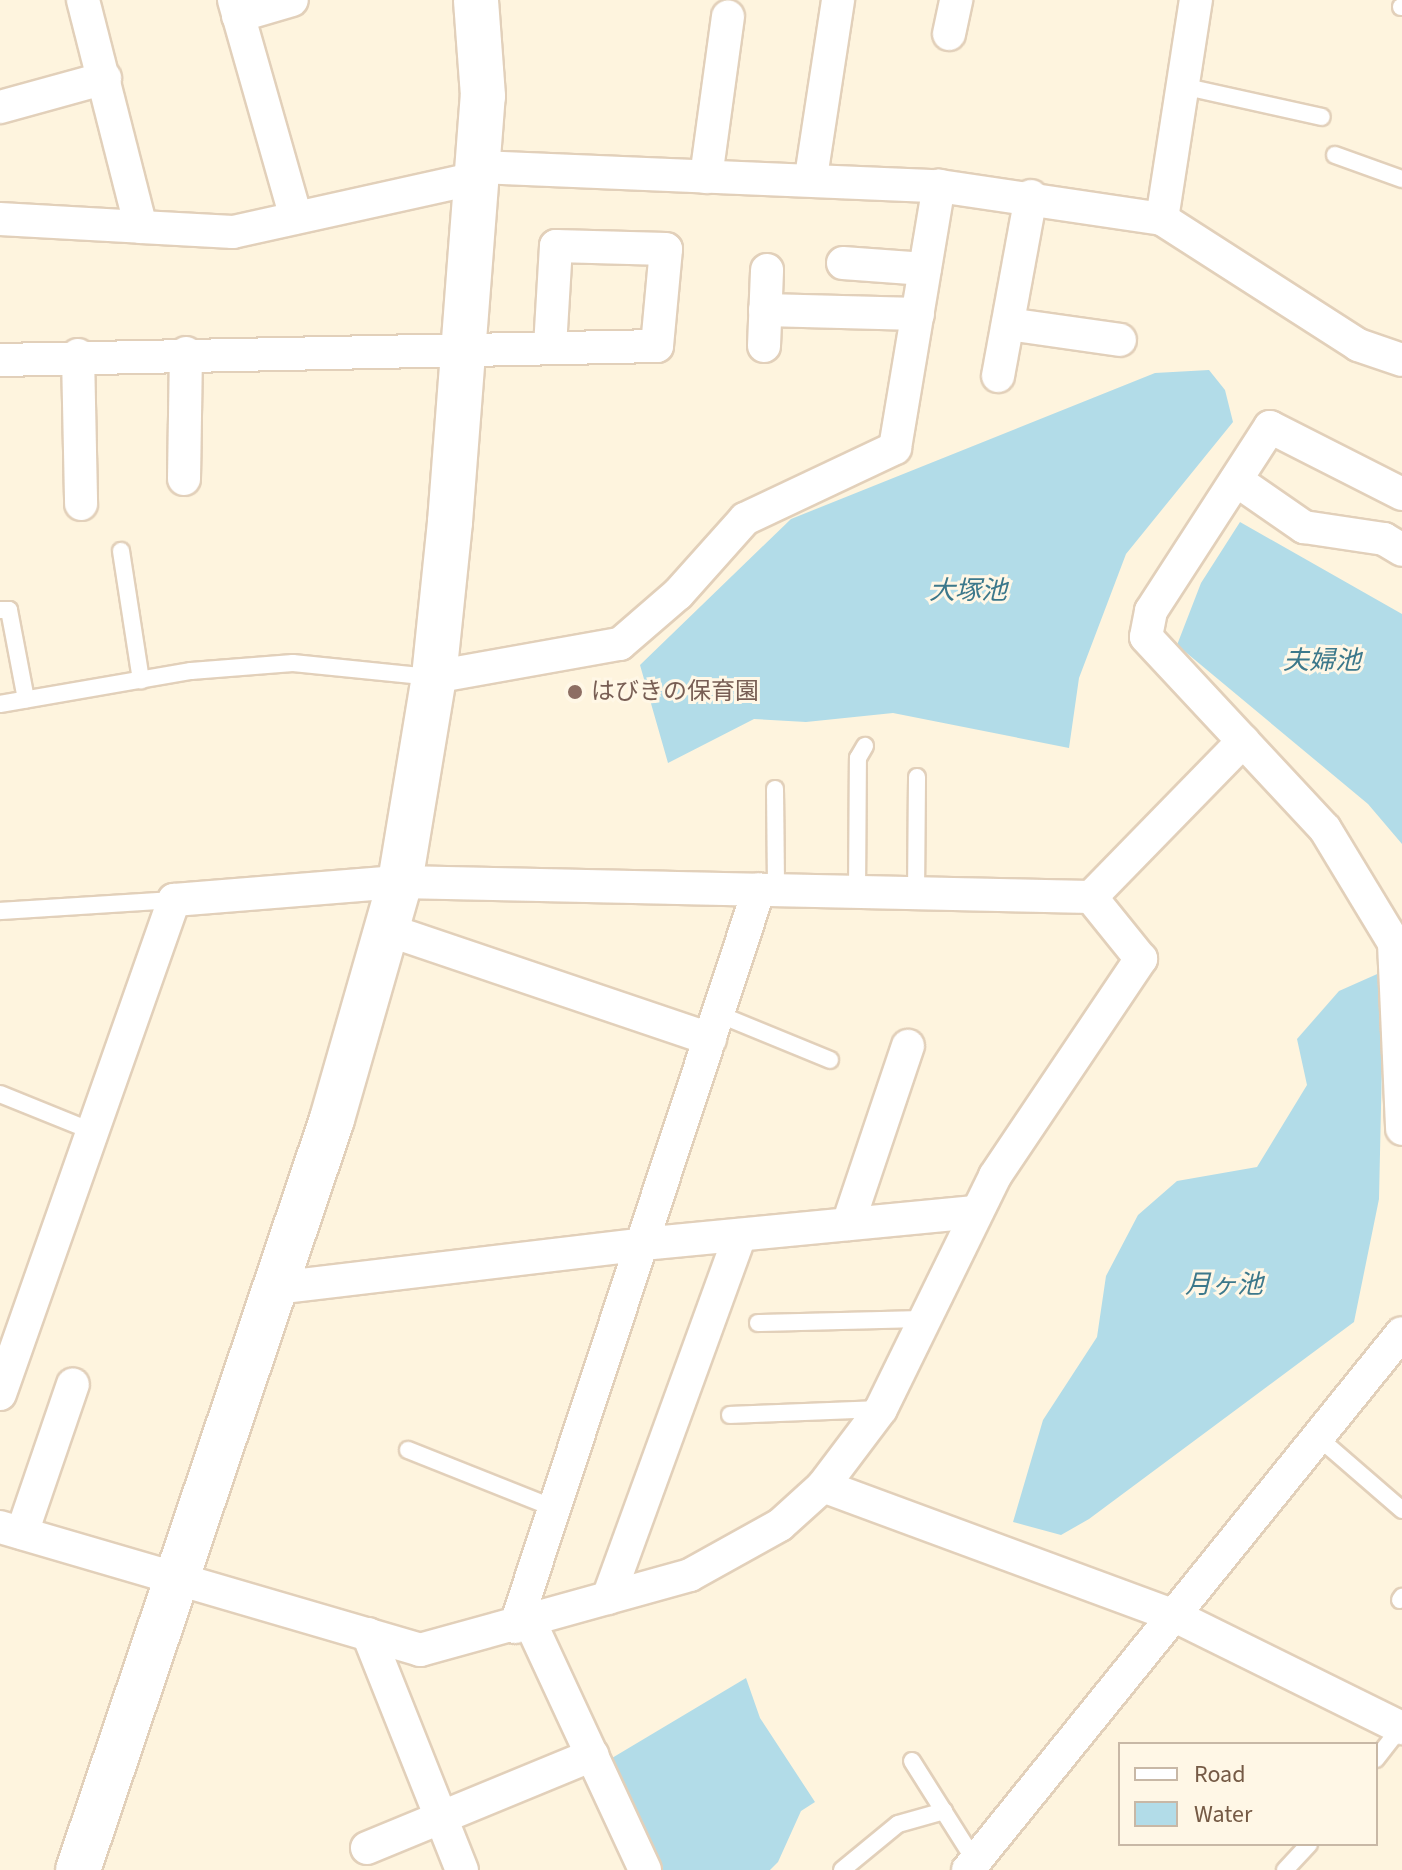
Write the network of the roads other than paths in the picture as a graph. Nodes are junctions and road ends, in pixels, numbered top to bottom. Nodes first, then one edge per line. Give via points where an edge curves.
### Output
1 (83, 0) edge
2 (292, 0) edge
3 (476, 0) edge
4 (838, 0) edge
5 (956, 0) edge
6 (1196, 0) edge
7 (236, 8) edge
8 (728, 17) dead end
9 (949, 34) dead end
10 (105, 78) junction
11 (1182, 86) junction
12 (0, 107) edge
13 (1322, 117) dead end
14 (1335, 155) dead end
15 (477, 173) junction
16 (706, 177) junction
17 (811, 177) junction
18 (1402, 179) edge
19 (939, 186) junction
20 (1031, 196) junction
21 (296, 217) junction
22 (0, 219) edge
23 (1162, 219) junction
24 (141, 227) junction
25 (843, 263) dead end
26 (925, 269) junction
27 (767, 270) dead end
28 (765, 310) junction
29 (918, 314) junction
30 (1008, 324) junction
31 (1120, 340) dead end
32 (461, 346) junction
33 (550, 346) junction
34 (764, 346) dead end
35 (186, 353) junction
36 (78, 355) junction
37 (0, 360) edge
38 (1402, 360) edge
39 (998, 376) dead end
40 (184, 479) dead end
41 (1236, 480) junction
42 (1402, 494) edge
43 (81, 504) dead end
44 (1402, 550) edge
45 (121, 551) dead end
46 (0, 610) edge
47 (434, 677) junction
48 (141, 680) junction
49 (26, 699) junction
50 (0, 704) edge
51 (1243, 741) junction
52 (865, 746) dead end
53 (917, 777) dead end
54 (775, 789) dead end
55 (400, 882) junction
56 (767, 889) junction
57 (857, 892) junction
58 (916, 894) junction
59 (1091, 897) junction
60 (174, 900) junction
61 (0, 911) edge
62 (388, 930) junction
63 (714, 1026) junction
64 (908, 1046) dead end
65 (830, 1060) dead end
66 (0, 1094) edge
67 (1402, 1129) edge
68 (94, 1132) junction
69 (974, 1212) junction
70 (848, 1224) junction
71 (740, 1235) junction
72 (643, 1244) junction
73 (276, 1288) junction
74 (924, 1319) junction
75 (758, 1323) dead end
76 (1402, 1333) edge
77 (73, 1384) dead end
78 (0, 1394) edge
79 (881, 1409) junction
80 (730, 1415) dead end
81 (1319, 1438) junction
82 (408, 1450) dead end
83 (823, 1486) junction
84 (554, 1508) junction
85 (1402, 1510) edge
86 (11, 1530) edge
87 (178, 1578) junction
88 (608, 1598) junction
89 (1177, 1617) junction
90 (522, 1625) junction
91 (368, 1634) junction
92 (1401, 1727) edge
93 (593, 1755) junction
94 (1378, 1756) edge
95 (912, 1761) dead end
96 (944, 1811) junction
97 (441, 1817) junction
98 (1307, 1846) edge
99 (367, 1848) dead end
100 (977, 1867) edge
101 (638, 1868) edge
102 (78, 1870) edge
103 (462, 1870) edge
104 (842, 1870) edge
105 (1285, 1870) edge

1 - 10 street
2 - 7 street
3 - 15 street via 483,96
4 - 17 street
5 - 9 street
6 - 11 street
7 - 21 street
8 - 16 street
10 - 12 street
10 - 24 street
11 - 13 lane
11 - 23 street
14 - 18 lane
15 - 16 street
15 - 21 street
15 - 32 street
16 - 17 street
17 - 19 street
19 - 20 street
19 - 26 street
20 - 23 street
20 - 30 street
21 - 24 street via 233,232
22 - 24 street
23 - 38 street via 1358,345
25 - 26 street
26 - 29 street
27 - 28 street
28 - 29 street
28 - 34 street
29 - 47 street via 895,448 745,519 678,594 620,644
30 - 31 street
30 - 39 street
32 - 33 street
32 - 35 street
32 - 47 street
33 - 33 street via 657,346 666,249 556,246
35 - 36 street
35 - 40 street
36 - 37 street
36 - 43 street
41 - 42 street via 1270,427
41 - 44 street via 1304,527 1384,539
41 - 51 street via 1151,611 1146,637
45 - 48 lane
46 - 49 lane via 9,610
47 - 48 lane via 293,663
47 - 55 street
48 - 49 lane
49 - 50 lane
51 - 59 street
51 - 67 street via 1325,829 1394,943
52 - 57 lane via 858,758
53 - 58 lane
54 - 56 lane
55 - 56 street
55 - 60 street
55 - 62 street
56 - 57 street
56 - 63 street
57 - 58 street
58 - 59 street
59 - 69 street via 1141,959
60 - 61 lane
60 - 68 street
62 - 63 street
62 - 73 street via 367,1013
63 - 65 lane
63 - 72 street
64 - 70 street
66 - 68 lane
68 - 78 street
69 - 70 street
69 - 74 street
70 - 71 street
71 - 72 street
71 - 88 street
72 - 73 street
72 - 84 street
73 - 87 street
74 - 75 lane
74 - 79 street
76 - 81 street
77 - 86 street
79 - 80 lane
79 - 83 street
81 - 85 lane
81 - 89 street
82 - 84 lane
83 - 88 street via 780,1525 690,1575
83 - 89 street
84 - 90 street
86 - 87 street
87 - 91 street
87 - 102 street
88 - 90 street
89 - 92 street
89 - 100 street
90 - 91 street via 420,1650
90 - 93 street
91 - 97 street
92 - 94 lane
93 - 97 street
93 - 101 street
95 - 96 lane
96 - 100 lane
96 - 104 lane via 898,1824
97 - 99 street
97 - 103 street
98 - 105 lane

